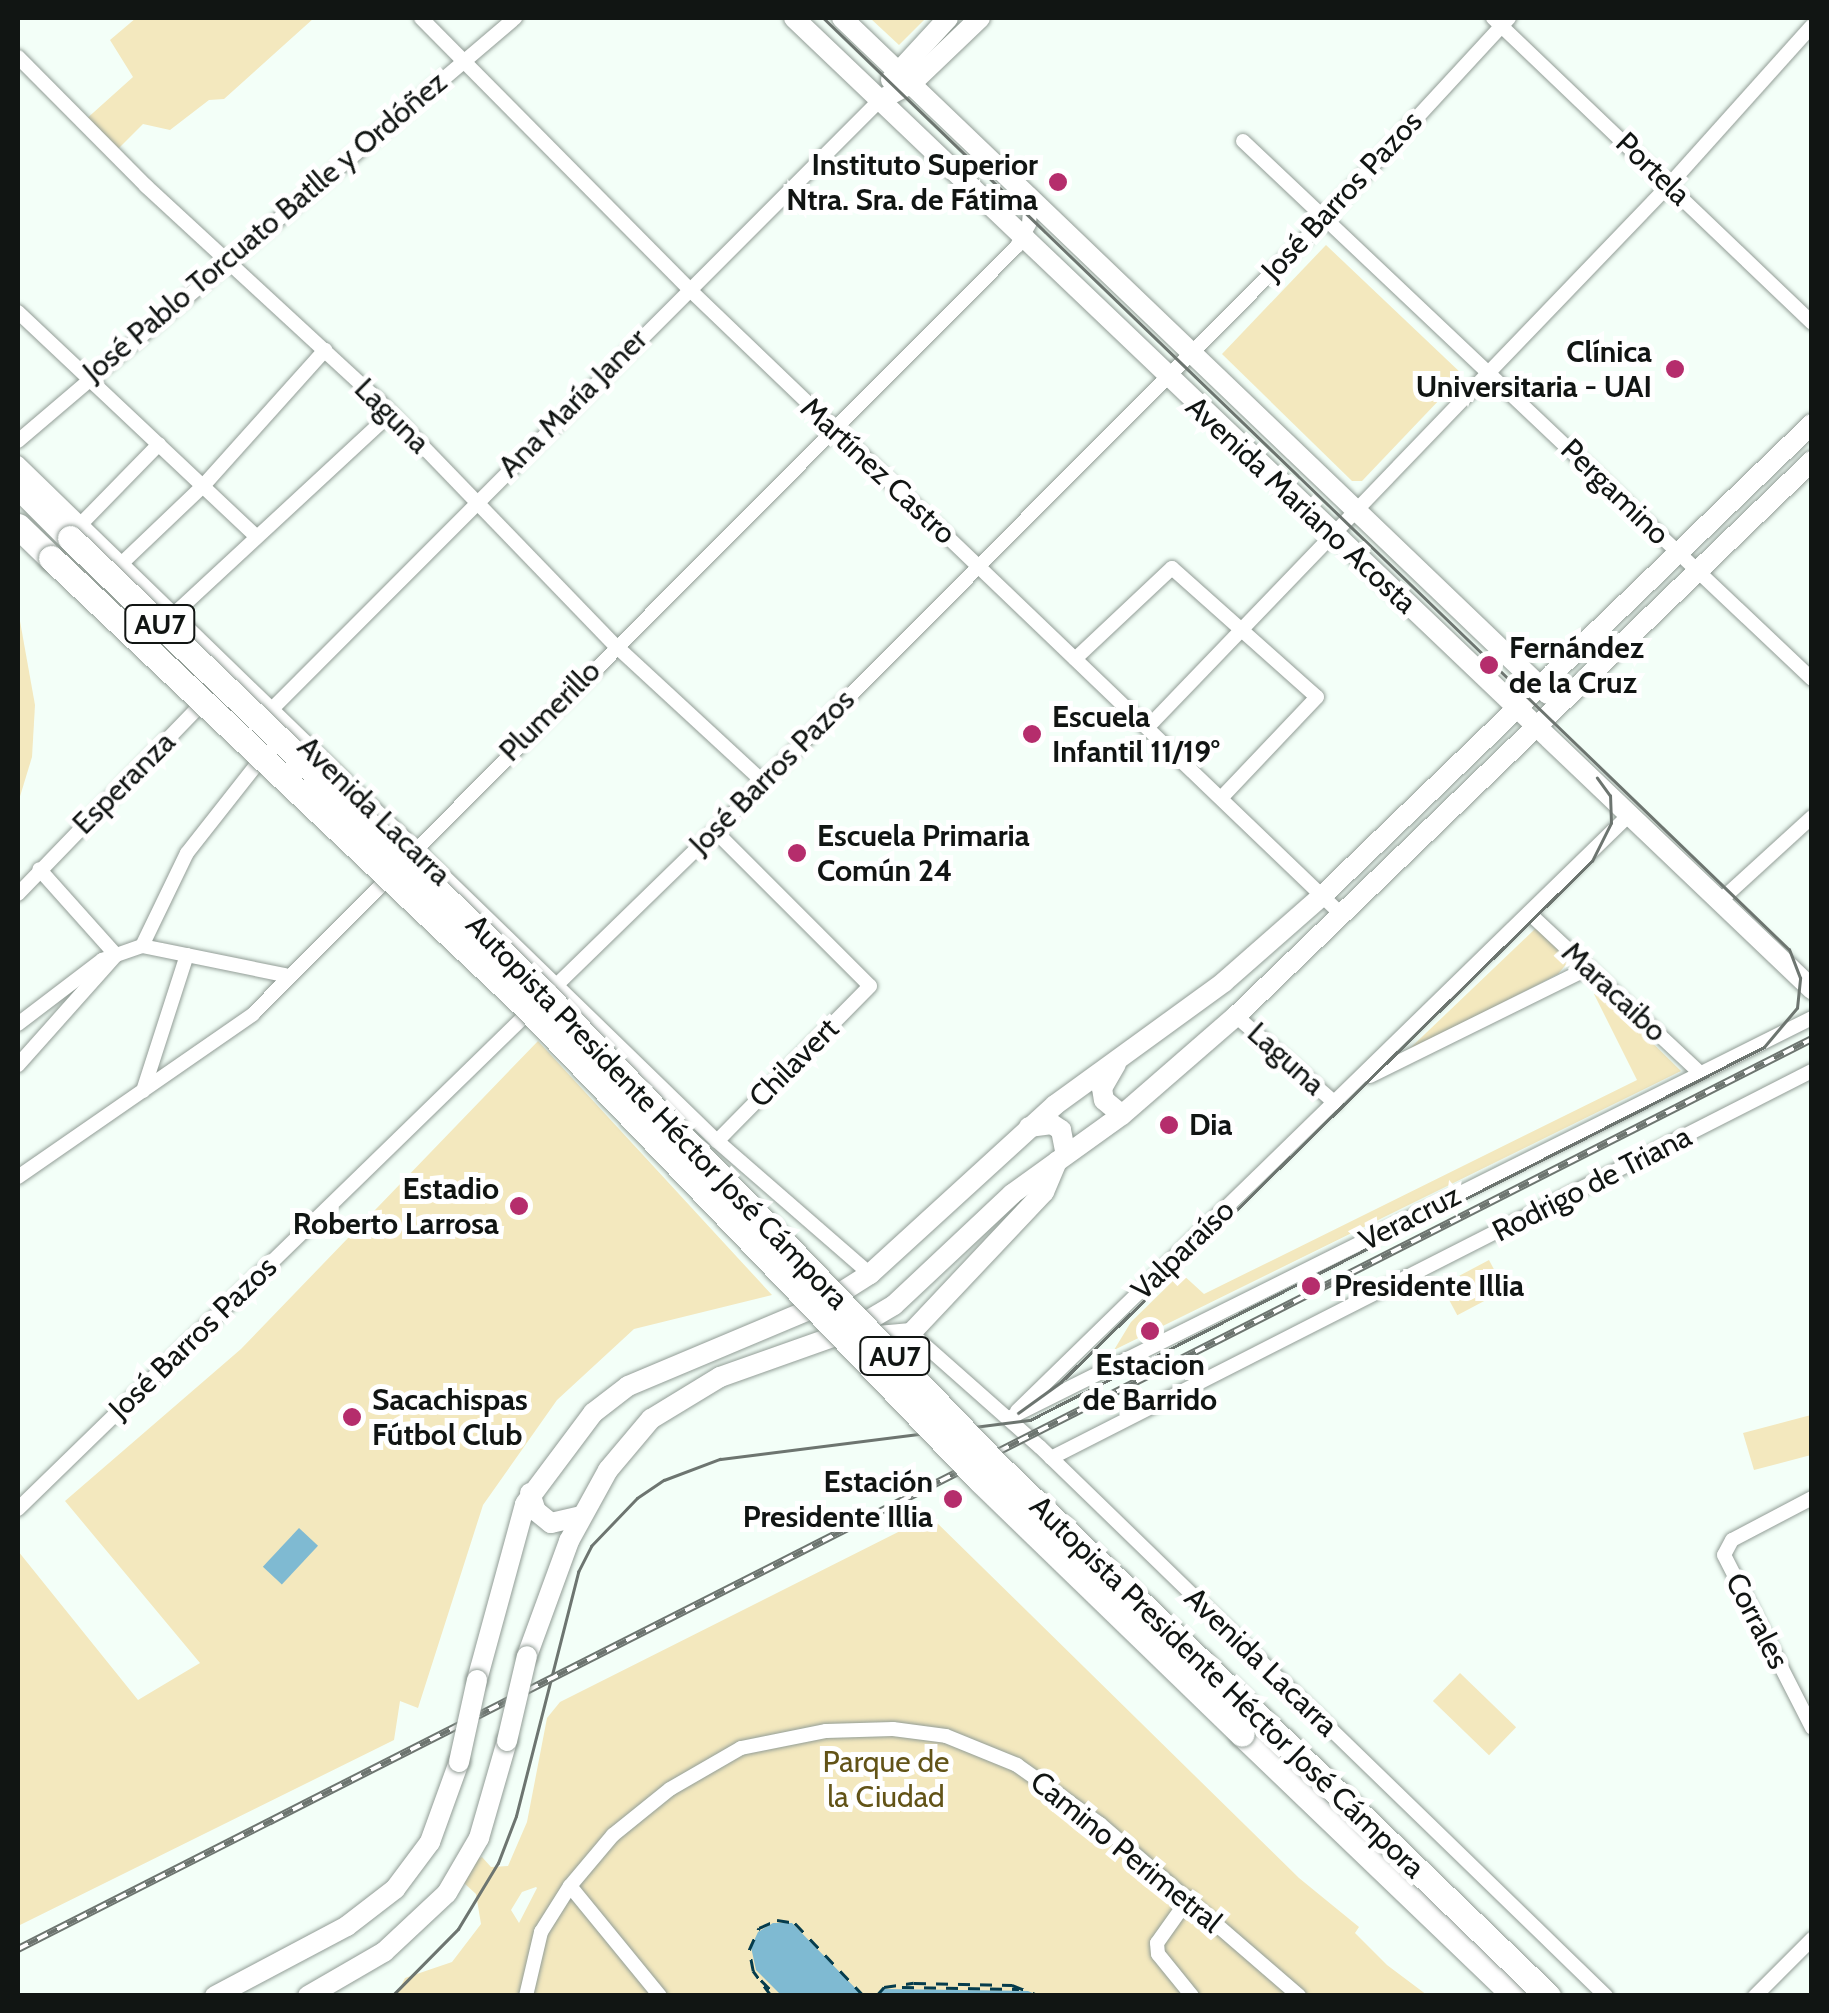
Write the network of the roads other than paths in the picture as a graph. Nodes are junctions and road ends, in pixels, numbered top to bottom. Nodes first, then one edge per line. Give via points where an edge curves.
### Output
1 (421, 18) edge
2 (515, 18) edge
3 (794, 18) edge
4 (842, 18) edge
5 (948, 18) edge
6 (980, 18) edge
7 (1501, 20) edge
8 (1812, 26) edge
9 (18, 57) edge
10 (463, 58) junction
11 (904, 76) junction
12 (880, 100) junction
13 (1243, 142) dead end
14 (1670, 184) junction
15 (1031, 197) junction
16 (1324, 215) junction
17 (1023, 238) junction
18 (226, 258) junction
19 (689, 290) junction
20 (18, 312) edge
21 (1812, 323) edge
22 (325, 350) junction
23 (1192, 353) junction
24 (1486, 370) junction
25 (88, 378) junction
26 (1167, 378) junction
27 (389, 415) junction
28 (1812, 424) edge
29 (832, 428) junction
30 (18, 440) edge
31 (159, 444) junction
32 (1812, 461) edge
33 (18, 463) edge
34 (18, 486) edge
35 (203, 486) junction
36 (478, 499) junction
37 (1356, 509) junction
38 (18, 526) edge
39 (75, 531) junction
40 (1334, 536) junction
41 (258, 537) junction
42 (1679, 554) junction
43 (120, 565) junction
44 (979, 566) junction
45 (1698, 573) junction
46 (172, 616) junction
47 (1243, 632) junction
48 (616, 646) junction
49 (1075, 660) junction
50 (231, 673) junction
51 (1812, 678) edge
52 (1540, 686) junction
53 (1560, 706) junction
54 (270, 710) junction
55 (1516, 710) junction
56 (1148, 727) junction
57 (288, 728) junction
58 (1536, 728) junction
59 (761, 780) junction
60 (1222, 797) junction
61 (1629, 815) junction
62 (1812, 817) edge
63 (715, 831) junction
64 (412, 848) junction
65 (39, 869) junction
66 (18, 894) edge
67 (1323, 896) junction
68 (1721, 900) junction
69 (1528, 913) junction
70 (1343, 916) junction
71 (142, 946) junction
72 (116, 956) junction
73 (187, 956) junction
74 (1589, 968) junction
75 (285, 975) junction
76 (556, 985) junction
77 (1812, 988) edge
78 (1236, 1016) junction
79 (1812, 1018) edge
80 (18, 1024) edge
81 (1124, 1055) junction
82 (18, 1065) edge
83 (1812, 1071) edge
84 (1699, 1072) junction
85 (1357, 1081) junction
86 (143, 1091) junction
87 (1335, 1103) junction
88 (1122, 1115) junction
89 (1030, 1127) junction
90 (717, 1140) junction
91 (1062, 1158) junction
92 (18, 1177) edge
93 (870, 1274) junction
94 (850, 1331) junction
95 (911, 1333) junction
96 (1008, 1418) junction
97 (1051, 1458) junction
98 (530, 1494) junction
99 (1812, 1498) edge
100 (18, 1509) edge
101 (582, 1516) junction
102 (1812, 1728) edge
103 (570, 1886) junction
104 (1189, 1898) junction
105 (1812, 1938) edge
106 (1547, 1995) edge
107 (215, 1996) edge
108 (308, 1996) edge
109 (526, 1996) edge
110 (660, 1996) edge
111 (1192, 1996) edge
112 (1299, 1996) edge
113 (1515, 1996) edge
114 (1606, 1996) edge
115 (1755, 1996) edge

1 - 10 street, Martínez Castro
2 - 10 street, José Pablo Torcuato Batlle y Ordóñez
3 - 12 main road, Avenida Mariano Acosta
4 - 11 main road, Avenida Mariano Acosta
5 - 11 main road
6 - 11 main road
7 - 14 street, Portela
7 - 16 street, José Barros Pazos
8 - 14 street
9 - 18 street, Laguna
10 - 18 street, José Pablo Torcuato Batlle y Ordóñez
10 - 19 street, Martínez Castro
11 - 12 main road
11 - 15 main road, Avenida Mariano Acosta
12 - 17 main road, Avenida Mariano Acosta
12 - 19 street, Ana María Janer
13 - 16 street, Pergamino
14 - 21 street, Portela
14 - 24 street
15 - 17 street
15 - 23 main road, Avenida Mariano Acosta
16 - 23 street, José Barros Pazos
16 - 24 street, Pergamino
17 - 26 main road, Avenida Mariano Acosta
17 - 29 street, Plumerillo
18 - 22 street, Laguna
18 - 25 street, José Pablo Torcuato Batlle y Ordóñez
19 - 29 street, Martínez Castro
19 - 36 street, Ana María Janer
20 - 25 street
22 - 27 street, Laguna
22 - 35 street
23 - 26 street, José Barros Pazos
23 - 37 main road, Avenida Mariano Acosta
24 - 37 street
24 - 42 street, Pergamino
25 - 30 street, José Pablo Torcuato Batlle y Ordóñez
25 - 31 street
26 - 40 main road, Avenida Mariano Acosta
26 - 44 street, José Barros Pazos
27 - 36 street, Laguna
27 - 41 street
28 - 42 main road
29 - 44 street, Martínez Castro
29 - 48 street, Plumerillo
31 - 35 street
31 - 39 street
32 - 45 main road
33 - 39 street, Avenida Lacarra
34 - 39 highway, Autopista Presidente Héctor José Cámpora / AU7
35 - 41 street
35 - 43 street
36 - 48 street, Laguna
36 - 54 street, Ana María Janer
37 - 40 street
37 - 52 main road, Avenida Mariano Acosta
38 - 113 highway, Autopista Presidente Héctor José Cámpora / AU7, bridge via 526,1006 981,1481
39 - 43 street, Avenida Lacarra
39 - 106 highway, Autopista Presidente Héctor José Cámpora / AU7, bridge via 554,1002 994,1463
40 - 47 street
40 - 55 main road, Avenida Mariano Acosta
41 - 46 street
42 - 45 street, Pergamino
42 - 52 main road
43 - 46 street, Avenida Lacarra
44 - 49 street, Martínez Castro
44 - 59 street, José Barros Pazos
45 - 51 street, Pergamino
45 - 53 main road
46 - 50 street, Avenida Lacarra
47 - 49 street via 1172,568
47 - 56 street
47 - 60 street via 1318,696
48 - 59 street, Laguna
48 - 64 street, Plumerillo
49 - 56 street, Martínez Castro
50 - 54 street, Avenida Lacarra
50 - 65 street, Esperanza
52 - 53 main road, Avenida Mariano Acosta
52 - 55 main road
53 - 58 main road
54 - 57 street, Avenida Lacarra
55 - 58 main road, Avenida Mariano Acosta
55 - 67 main road
56 - 60 street, Martínez Castro
57 - 64 street, Avenida Lacarra
57 - 71 street via 208,819
58 - 61 main road, Avenida Mariano Acosta
58 - 70 main road
59 - 63 street, José Barros Pazos
60 - 67 street, Martínez Castro
61 - 68 main road, Avenida Mariano Acosta
61 - 69 street, Valparaíso
62 - 68 street
63 - 76 street, José Barros Pazos
63 - 90 street, Chilavert via 870,986
64 - 75 street, Plumerillo
64 - 76 street, Avenida Lacarra
65 - 66 street, Esperanza
65 - 72 street
67 - 70 street, Martínez Castro
67 - 81 main road via 1224,982
68 - 77 main road, Avenida Mariano Acosta
69 - 74 street, Maracaibo
69 - 85 street, Valparaíso
70 - 78 main road
71 - 72 street
71 - 73 street
72 - 80 street
72 - 82 street
73 - 75 street
73 - 86 street
74 - 84 street, Maracaibo
74 - 85 street, Valparaíso
75 - 86 street, Plumerillo via 253,1014
76 - 90 street, Avenida Lacarra
76 - 100 street, José Barros Pazos
78 - 87 street, Laguna
78 - 88 main road
79 - 84 street, Veracruz
81 - 88 main road via 1102,1088 1104,1100
81 - 89 main road
83 - 97 street, Rodrigo de Triana
84 - 96 street, Veracruz
85 - 87 street, Valparaíso
86 - 92 street, Plumerillo
87 - 96 street, Valparaíso
88 - 91 main road
89 - 91 main road via 1052,1124 1061,1130
89 - 93 main road
90 - 93 street, Avenida Lacarra
91 - 94 main road via 981,1221 894,1306
91 - 95 main road via 1044,1192
93 - 98 main road via 821,1305 612,1397 572,1435
94 - 95 main road via 893,1340
94 - 101 main road via 720,1377 666,1408 626,1444
95 - 96 street, Avenida Lacarra
96 - 97 street, Avenida Lacarra
97 - 114 street, Avenida Lacarra
98 - 101 main road via 536,1511 551,1522
98 - 107 main road, bridge via 460,1762 430,1842 395,1889 346,1926
99 - 102 street, Corrales via 1732,1540 1724,1555
101 - 108 main road, bridge via 552,1576 479,1838 448,1893 384,1952
103 - 104 street, Camino Perimetral via 643,1809 740,1748 826,1731 893,1729 946,1736 1017,1765
103 - 109 street, Camino Perimetral via 540,1932
103 - 110 street
104 - 111 street via 1157,1942 1158,1954
104 - 112 street, Camino Perimetral
105 - 115 street

